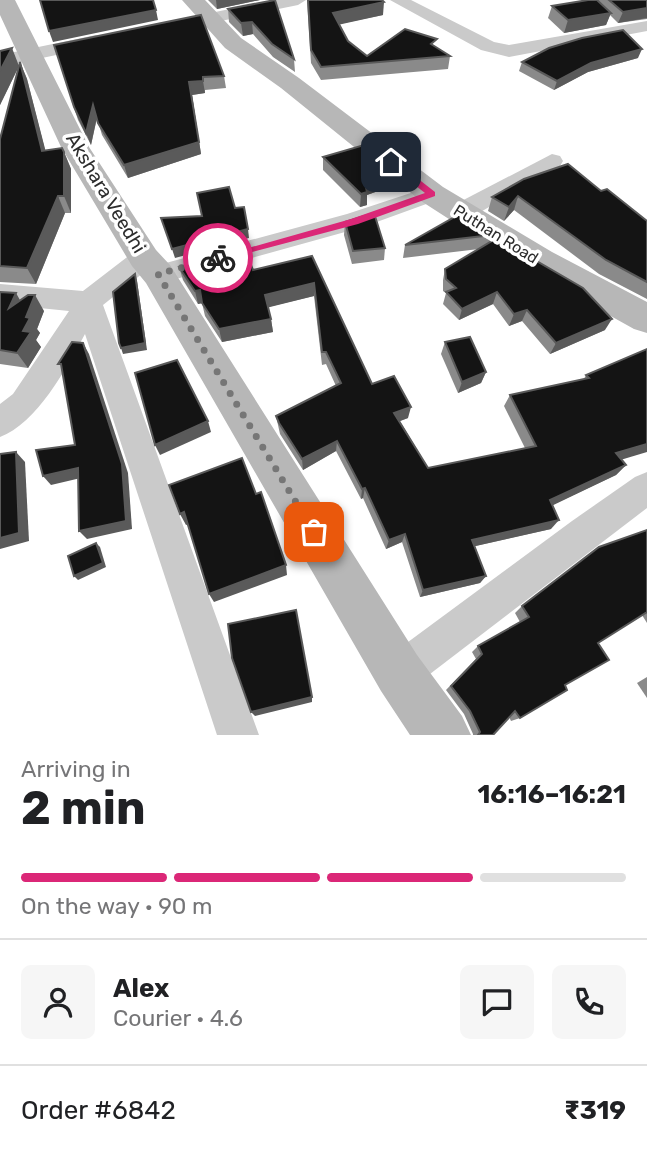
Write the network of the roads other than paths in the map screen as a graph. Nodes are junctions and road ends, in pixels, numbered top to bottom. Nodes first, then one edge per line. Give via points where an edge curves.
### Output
1 (4, 0) edge
2 (298, 0) edge
3 (398, 0) edge
4 (202, 9) edge
5 (647, 26) edge
6 (160, 29) edge
7 (108, 39) edge
8 (16, 57) edge
9 (552, 161) dead end
10 (432, 194) junction
11 (461, 212) junction
12 (151, 266) junction
13 (0, 294) edge
14 (88, 302) junction
15 (647, 319) edge
16 (0, 423) edge
17 (647, 488) edge
18 (399, 673) junction
19 (238, 735) edge
20 (443, 735) edge

1 - 8 street, Akshara Veedhi
2 - 4 street
3 - 5 street via 488,46 509,51
4 - 6 street
4 - 10 street, Puthan Road via 233,43
7 - 8 street
8 - 12 street, Akshara Veedhi
9 - 11 street
10 - 11 street, Puthan Road
10 - 12 street via 354,221
11 - 15 street, Puthan Road
12 - 14 street
12 - 18 street, Akshara Veedhi
13 - 14 street
14 - 16 street via 24,403
14 - 19 street
17 - 18 street via 574,538
18 - 20 street, Akshara Veedhi

